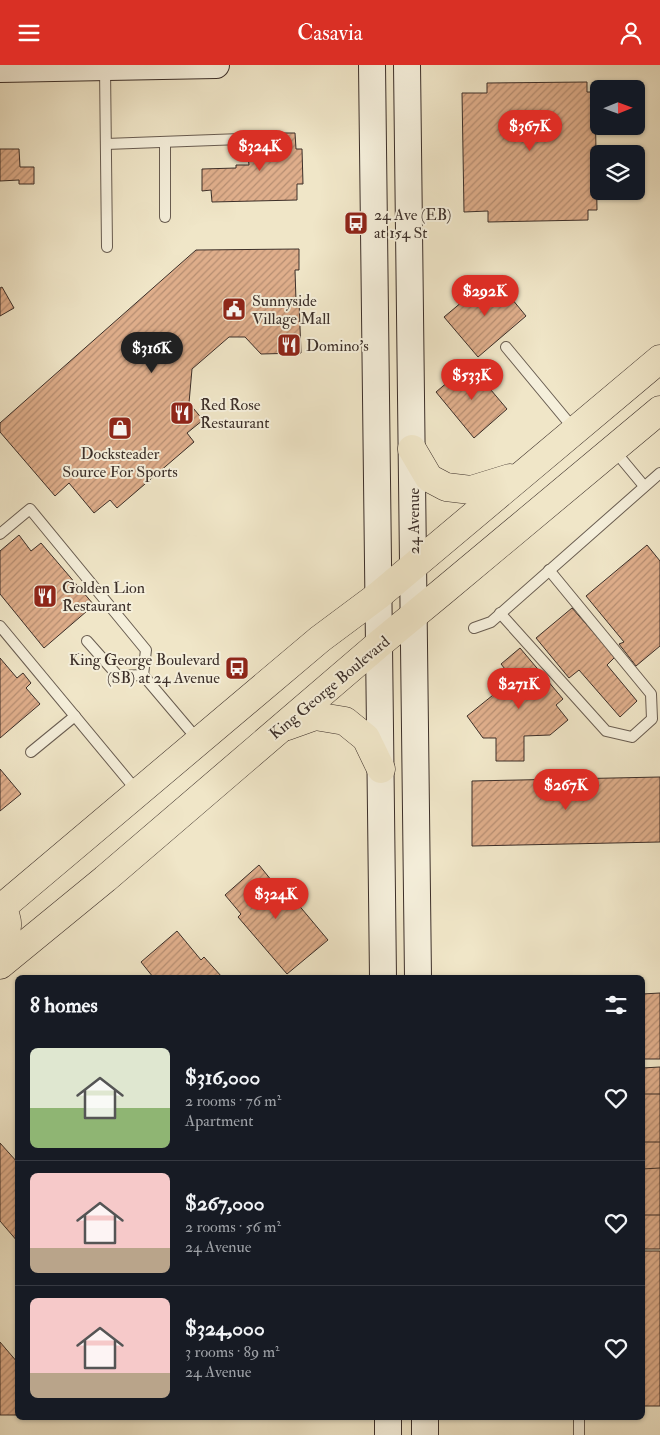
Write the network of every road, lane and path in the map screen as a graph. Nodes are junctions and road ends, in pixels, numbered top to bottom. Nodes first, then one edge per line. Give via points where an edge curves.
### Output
1 (216, 65) edge
2 (372, 65) edge
3 (407, 65) edge
4 (105, 67) junction
5 (0, 69) edge
6 (241, 139) dead end
7 (165, 142) junction
8 (106, 144) junction
9 (165, 217) dead end
10 (107, 247) dead end
11 (506, 347) dead end
12 (660, 359) edge
13 (660, 410) edge
14 (575, 430) junction
15 (412, 449) junction
16 (614, 450) junction
17 (523, 473) junction
18 (660, 473) edge
19 (644, 486) junction
20 (0, 534) edge
21 (413, 566) junction
22 (549, 570) junction
23 (379, 595) junction
24 (500, 613) junction
25 (414, 616) junction
26 (0, 626) edge
27 (474, 628) dead end
28 (87, 641) dead end
29 (379, 643) junction
30 (143, 675) junction
31 (75, 716) junction
32 (280, 728) junction
33 (198, 741) junction
34 (31, 752) dead end
35 (381, 769) junction
36 (138, 792) junction
37 (1, 909) edge
38 (0, 939) edge
39 (0, 965) edge
40 (383, 975) edge
41 (418, 975) edge
42 (388, 1420) edge
43 (425, 1420) edge
44 (578, 1420) edge
45 (388, 1435) edge
46 (425, 1435) edge
47 (579, 1435) edge

1 - 4 main road
2 - 23 main road
3 - 15 main road, 24 Avenue
4 - 5 main road
4 - 8 lane
6 - 7 lane
7 - 8 lane
7 - 9 lane
8 - 10 lane
11 - 14 lane
12 - 14 main road
13 - 16 main road, King George Boulevard
14 - 17 main road
15 - 17 main road via 429,478 446,487 471,490
15 - 21 main road, 24 Avenue
16 - 19 lane
16 - 25 main road, King George Boulevard
17 - 21 main road
18 - 19 lane
19 - 22 lane
20 - 30 lane via 30,509 146,650
21 - 23 main road
21 - 25 main road, 24 Avenue
22 - 24 lane
22 - 24 lane via 651,694 652,719 632,737 606,731
23 - 29 main road
23 - 33 main road via 320,639
24 - 27 lane via 490,622
25 - 29 main road, King George Boulevard
25 - 41 main road, 24 Avenue
26 - 31 lane
28 - 30 lane via 118,676
29 - 32 main road, King George Boulevard
29 - 35 main road
30 - 33 lane
31 - 34 lane
31 - 36 lane
32 - 35 main road via 315,716 345,721 366,738
32 - 39 main road, King George Boulevard
33 - 36 main road
35 - 40 main road
36 - 37 main road
37 - 38 main road via 7,917 8,926
42 - 45 main road
43 - 46 main road
44 - 47 lane

